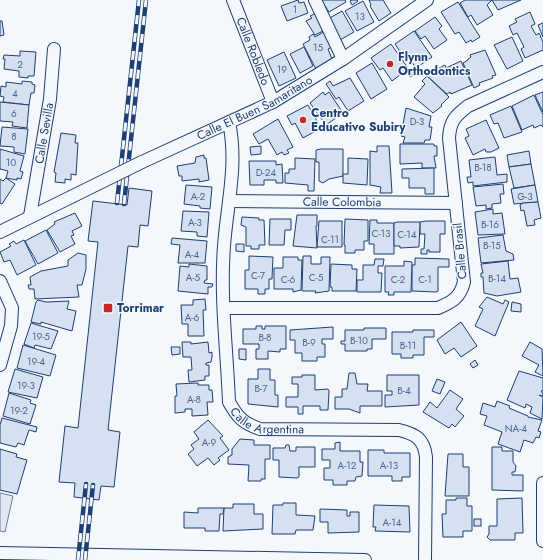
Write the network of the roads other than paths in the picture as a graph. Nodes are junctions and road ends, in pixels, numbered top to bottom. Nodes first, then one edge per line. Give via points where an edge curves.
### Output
1 (233, 0) edge
2 (315, 0) edge
3 (427, 0) edge
4 (54, 49) dead end
5 (343, 59) junction
6 (543, 72) edge
7 (273, 102) junction
8 (228, 122) junction
9 (229, 201) junction
10 (456, 203) junction
11 (30, 216) junction
12 (0, 232) edge
13 (0, 281) edge
14 (224, 308) junction
15 (0, 365) edge
16 (543, 483) edge
17 (543, 541) edge
18 (0, 553) edge
19 (365, 560) edge
20 (425, 560) edge

1 - 7 street, Calle Robledo
2 - 5 street
3 - 5 street, Calle El Buen Samaritano
4 - 11 street, Calle Sevilla via 50,99
5 - 7 street, Calle El Buen Samaritano
6 - 10 street, Calle Brasil via 468,106 450,125
7 - 8 street, Calle El Buen Samaritano
8 - 9 street, Calle Argentina via 233,144
8 - 11 street, Calle El Buen Samaritano, bridge
9 - 10 street, Calle Colombia
9 - 14 street, Calle Argentina via 224,248
10 - 14 street, Calle Brasil via 464,282 461,293 438,308
11 - 12 street
13 - 15 street via 12,308 11,326
14 - 20 street, Calle Argentina via 229,402 245,424 260,429 399,430 411,432 420,439 426,457
16 - 17 street
18 - 19 street

